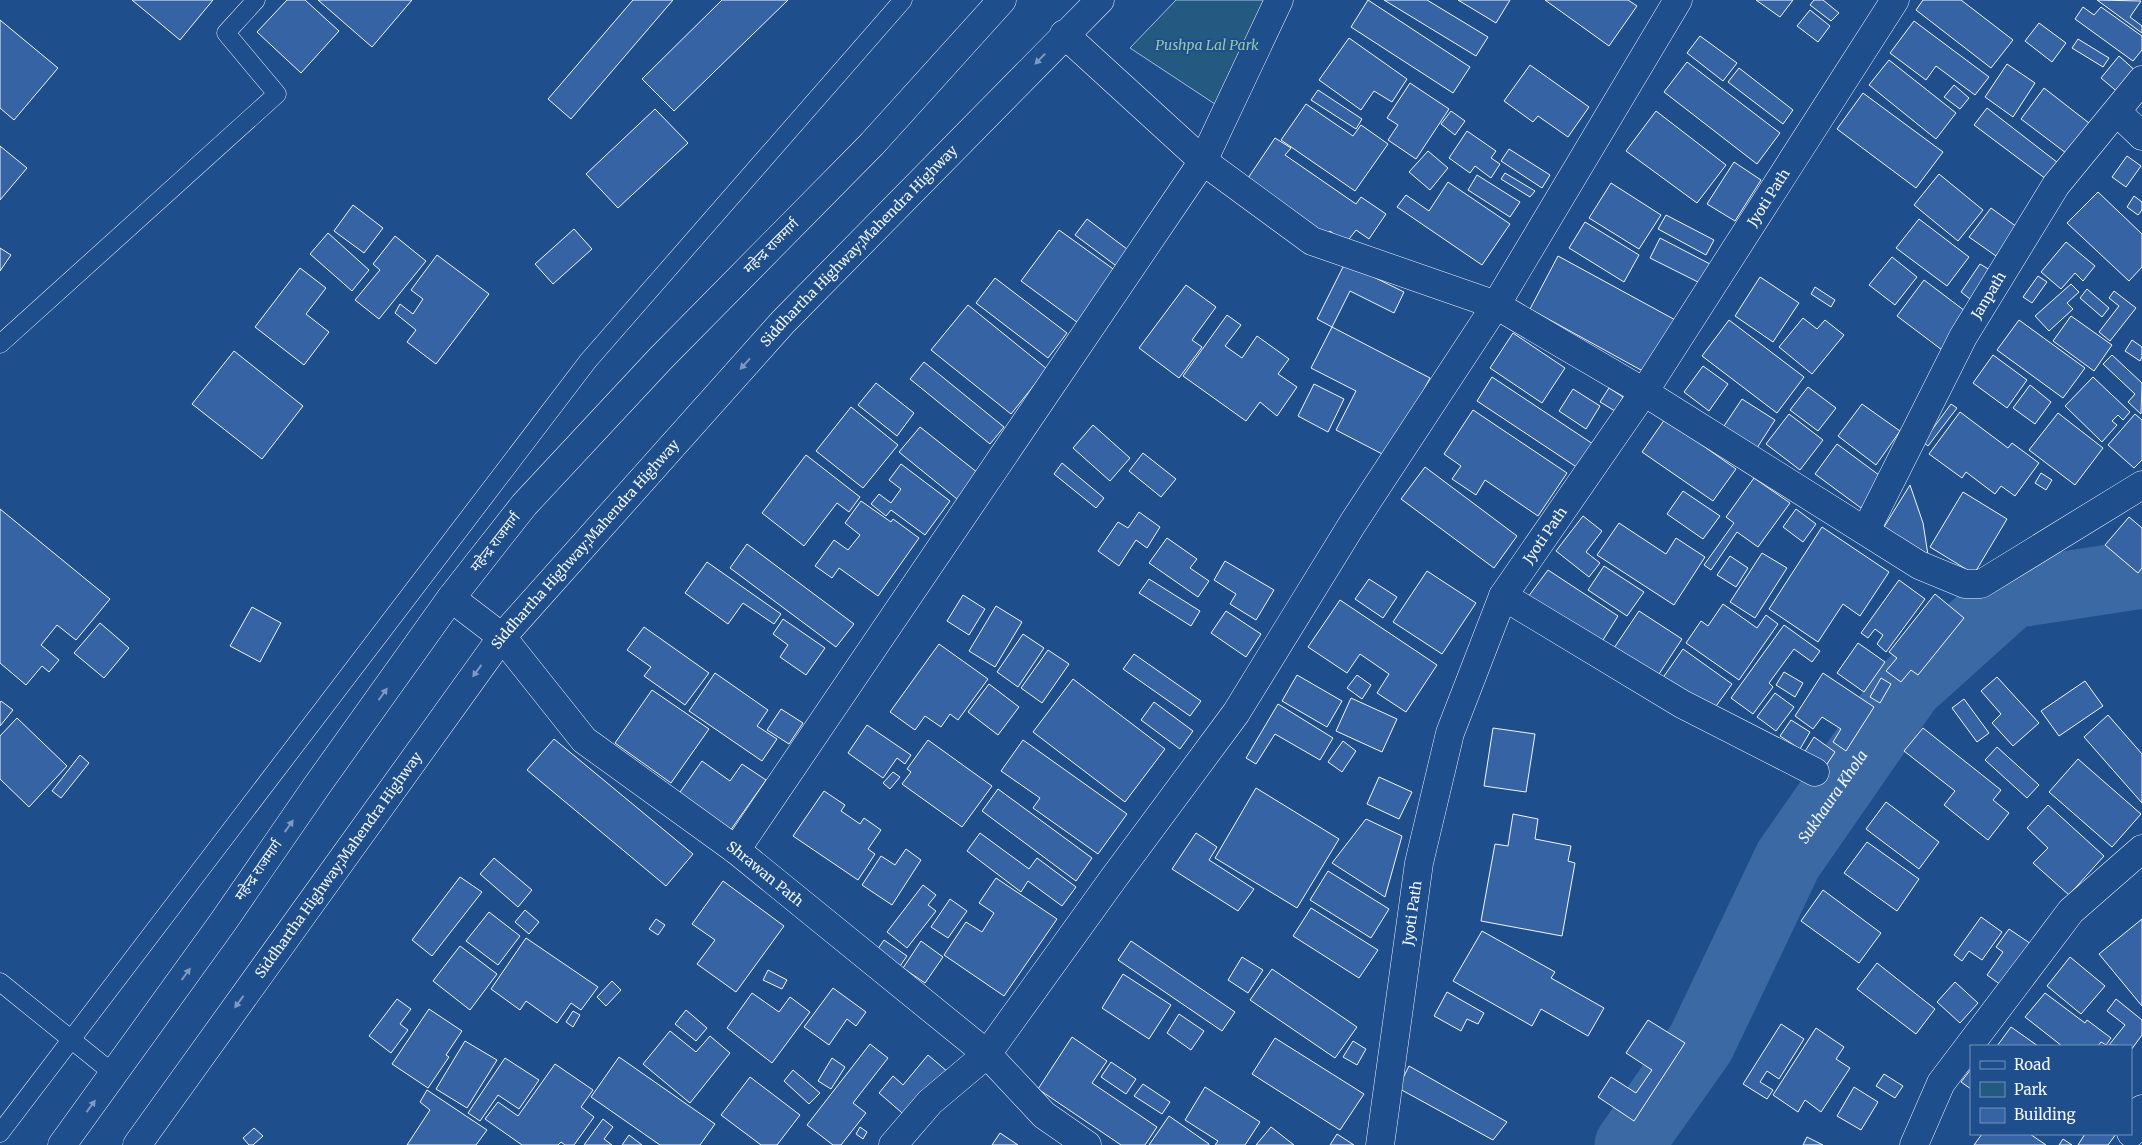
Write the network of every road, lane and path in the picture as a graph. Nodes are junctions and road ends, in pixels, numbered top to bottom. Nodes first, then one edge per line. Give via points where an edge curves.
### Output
1 (256, 0) edge
2 (904, 0) edge
3 (1002, 0) edge
4 (1100, 0) edge
5 (1279, 0) edge
6 (1678, 0) edge
7 (1895, 0) edge
8 (1064, 34) junction
9 (2142, 80) edge
10 (2117, 112) junction
11 (2142, 136) edge
12 (1203, 161) junction
13 (1496, 304) junction
14 (0, 344) edge
15 (1644, 392) junction
16 (2142, 485) edge
17 (1866, 530) junction
18 (1503, 596) junction
19 (451, 598) junction
20 (502, 636) junction
21 (1815, 772) dead end
22 (736, 850) junction
23 (2142, 850) edge
24 (0, 982) edge
25 (72, 1040) junction
26 (987, 1054) junction
27 (114, 1074) junction
28 (2142, 1109) edge
29 (2132, 1129) edge
30 (0, 1134) edge
31 (62, 1145) edge
32 (137, 1145) edge
33 (893, 1145) edge
34 (1087, 1145) edge
35 (1380, 1145) edge
36 (1914, 1145) edge

1 - 14 lane via 226,32 276,94
2 - 25 lane via 588,361
3 - 19 main road, महेन्द्र राजमार्ग via 872,144 661,358 524,505
4 - 8 main road, Siddhartha Highway;Mahendra Highway
5 - 12 main road
6 - 13 main road
7 - 15 main road, Jyoti Path
8 - 12 main road
8 -> 20 main road, Siddhartha Highway;Mahendra Highway via 783,322
9 - 10 main road, Janpath
10 - 11 main road
10 - 17 main road, Janpath via 2056,185 1963,337
12 - 13 main road via 1312,241
12 - 22 main road
13 - 15 main road
13 - 26 main road via 1353,522 1236,713
15 - 17 main road
15 - 18 main road, Jyoti Path
16 - 17 main road via 1981,584 1965,584 1919,565
18 - 21 main road via 1682,704
18 - 35 main road, Jyoti Path via 1450,733 1420,863
19 - 20 main road, Shrawan Path
27 -> 19 main road, महेन्द्र राजमार्ग
20 - 22 main road, Shrawan Path via 584,740
20 -> 32 main road, Siddhartha Highway;Mahendra Highway
22 - 26 main road, Shrawan Path
23 - 36 main road via 2071,911 1941,1083
24 - 25 lane
25 - 27 lane
25 - 30 lane
26 - 33 main road via 930,1102
26 - 34 main road, Shrawan Path via 1044,1114
31 -> 27 main road, महेन्द्र राजमार्ग
28 - 29 main road

